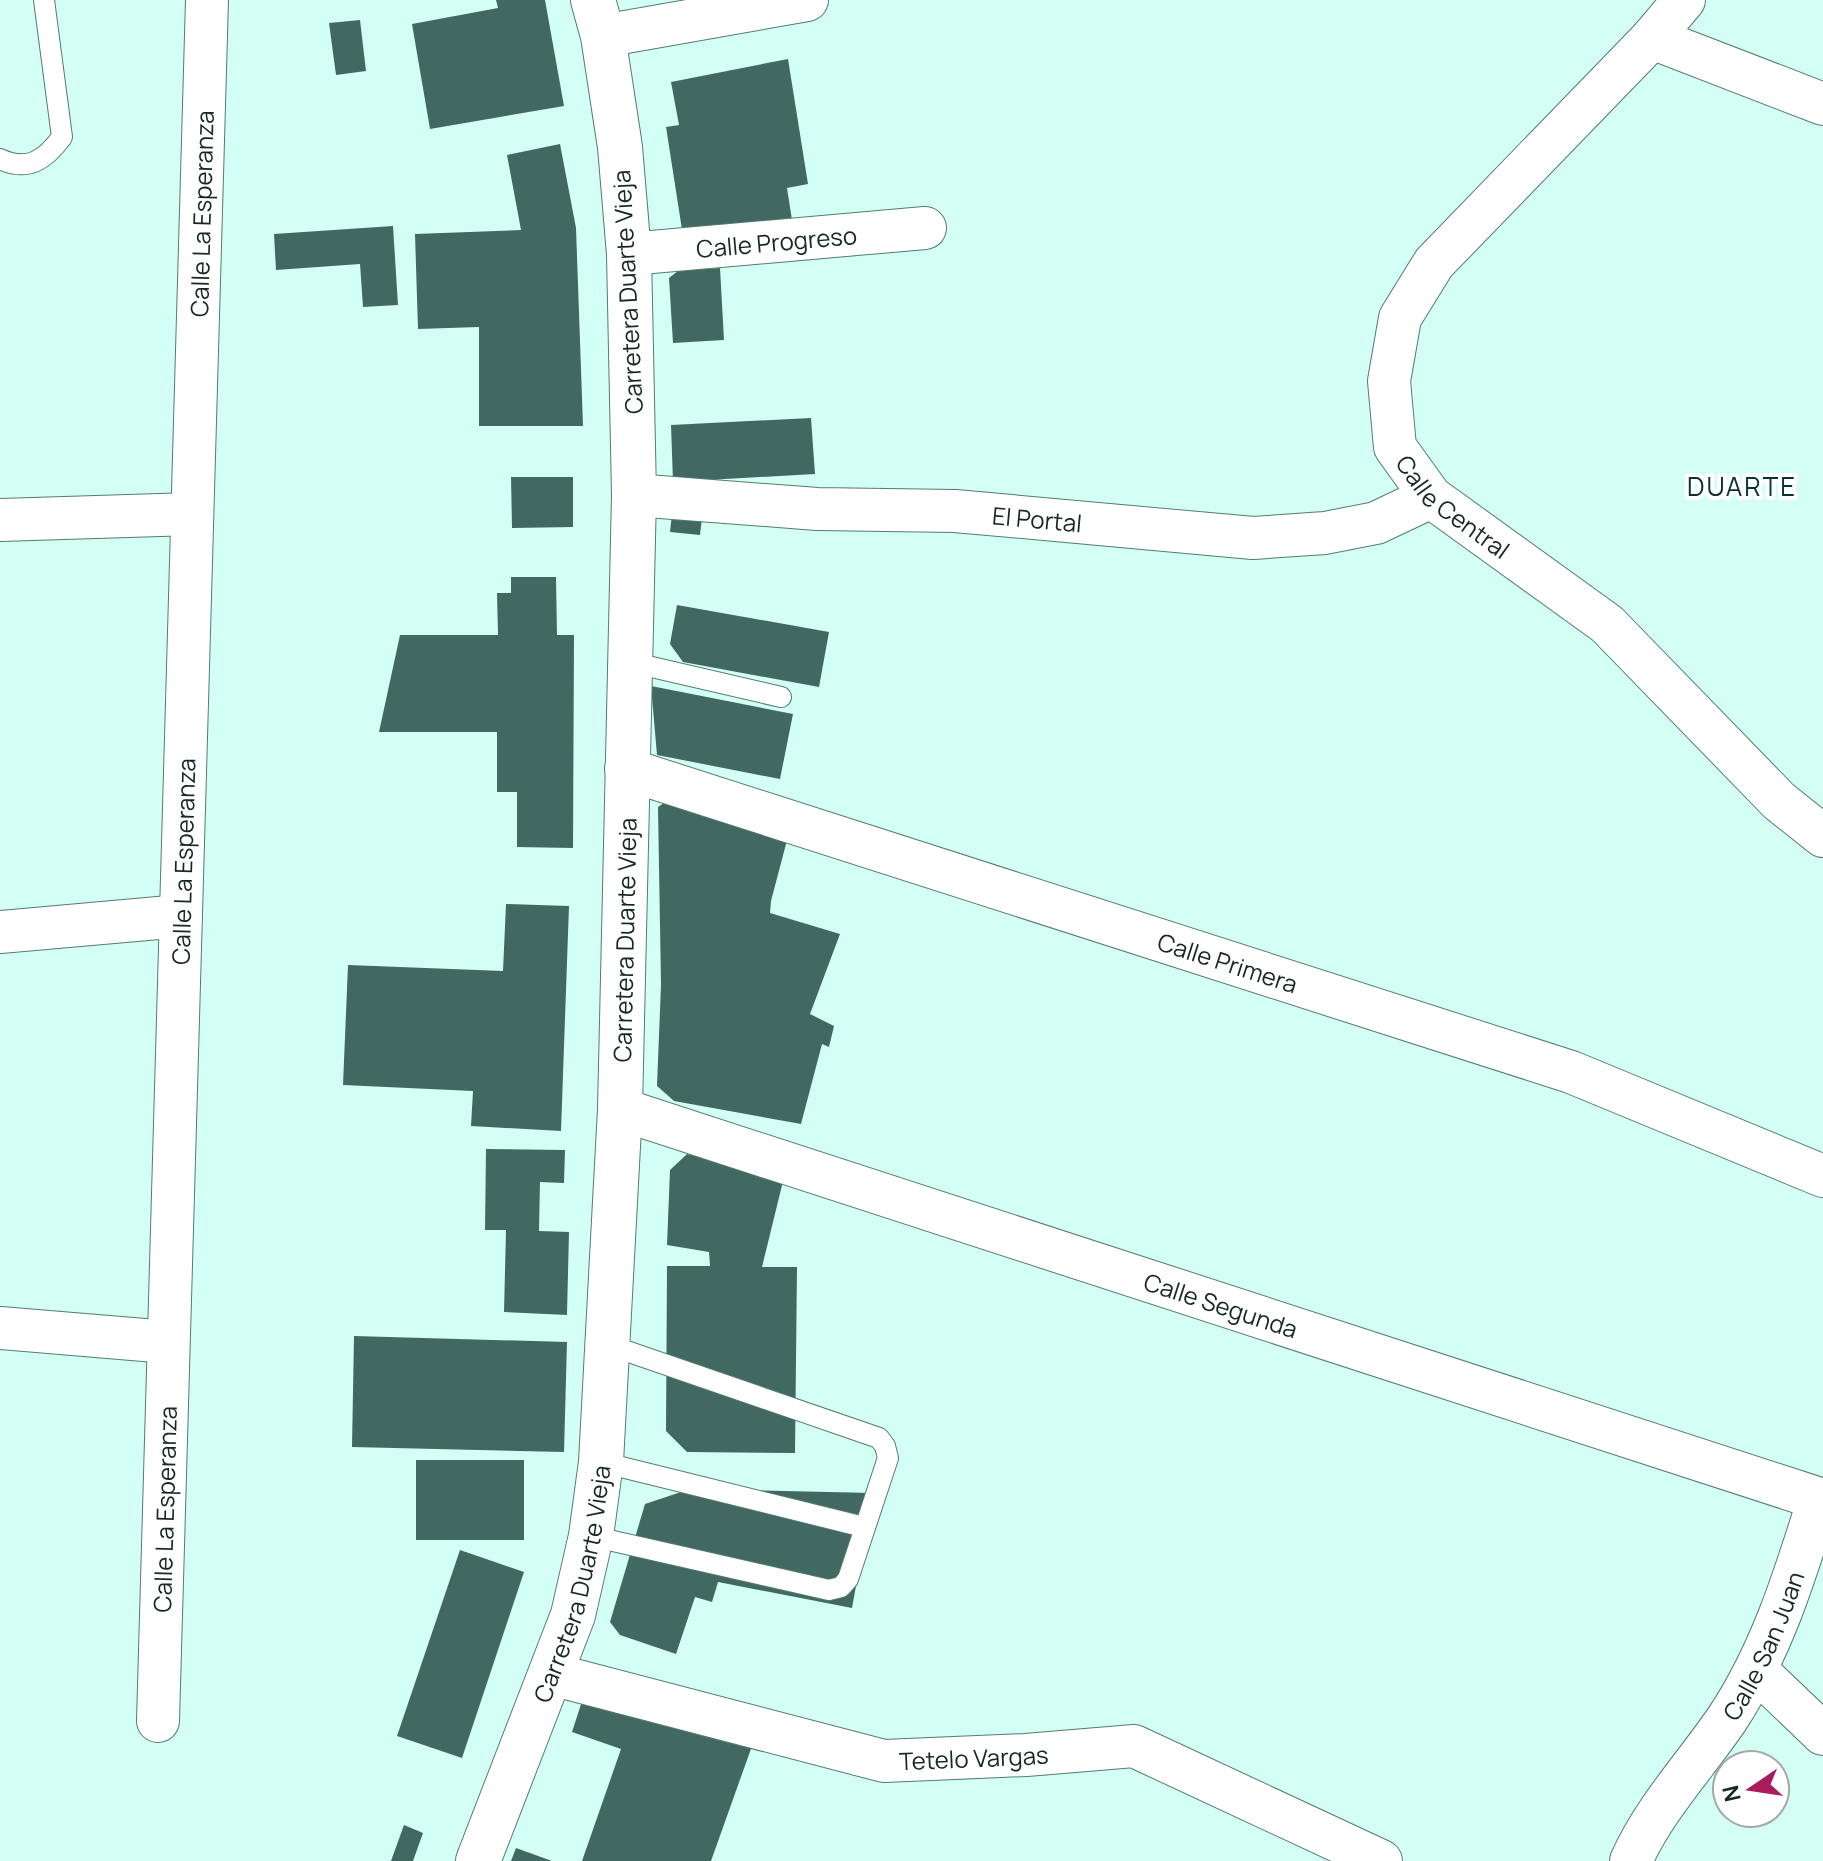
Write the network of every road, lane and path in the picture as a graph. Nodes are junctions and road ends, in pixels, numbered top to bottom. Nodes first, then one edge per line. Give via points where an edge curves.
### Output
1 (44, 0) edge
2 (207, 0) edge
3 (807, 0) edge
4 (1684, 0) edge
5 (598, 18) edge
6 (1652, 38) junction
7 (1823, 104) edge
8 (0, 159) edge
9 (925, 228) dead end
10 (629, 254) junction
11 (634, 495) junction
12 (1431, 497) junction
13 (192, 514) junction
14 (0, 520) edge
15 (630, 662) junction
16 (781, 697) dead end
17 (626, 769) junction
18 (1823, 836) edge
19 (181, 916) junction
20 (0, 932) edge
21 (620, 1109) junction
22 (1823, 1176) edge
23 (0, 1328) edge
24 (168, 1342) junction
25 (606, 1344) junction
26 (601, 1462) junction
27 (1821, 1499) edge
28 (864, 1527) junction
29 (591, 1536) junction
30 (1756, 1670) junction
31 (551, 1674) junction
32 (158, 1721) dead end
33 (1823, 1734) edge
34 (478, 1861) edge
35 (1381, 1861) edge
36 (1631, 1861) edge

1 - 8 lane via 62,137 32,164
2 - 13 street, Calle La Esperanza
3 - 5 street
4 - 6 street, Calle Central
5 - 10 main road, Carretera Duarte Vieja via 620,147
6 - 7 street
6 - 12 street, Calle Central via 1434,263 1400,318 1389,381 1395,447
9 - 10 street, Calle Progreso
10 - 11 main road, Carretera Duarte Vieja
11 - 12 street, El Portal via 817,509 955,511 1253,538 1376,523
11 - 15 main road, Carretera Duarte Vieja
12 - 18 street, Calle Central via 1607,624 1779,801
13 - 14 street
13 - 19 street, Calle La Esperanza
15 - 16 lane
15 - 17 main road, Carretera Duarte Vieja
17 - 21 main road, Carretera Duarte Vieja
17 - 22 street, Calle Primera via 1571,1072
19 - 20 street
19 - 24 street, Calle La Esperanza
21 - 25 main road, Carretera Duarte Vieja
21 - 27 street, Calle Segunda
23 - 24 street
24 - 32 street, Calle La Esperanza
25 - 26 main road, Carretera Duarte Vieja
25 - 28 lane via 879,1438 888,1458
26 - 28 lane
26 - 29 main road, Carretera Duarte Vieja
27 - 30 street, Calle San Juan via 1787,1602
28 - 29 lane via 848,1579 829,1590
29 - 31 main road, Carretera Duarte Vieja via 573,1615
30 - 33 street
30 - 36 street, Calle San Juan via 1643,1834
31 - 34 main road, Carretera Duarte Vieja
31 - 35 street, Tetelo Vargas via 884,1761 1134,1746

